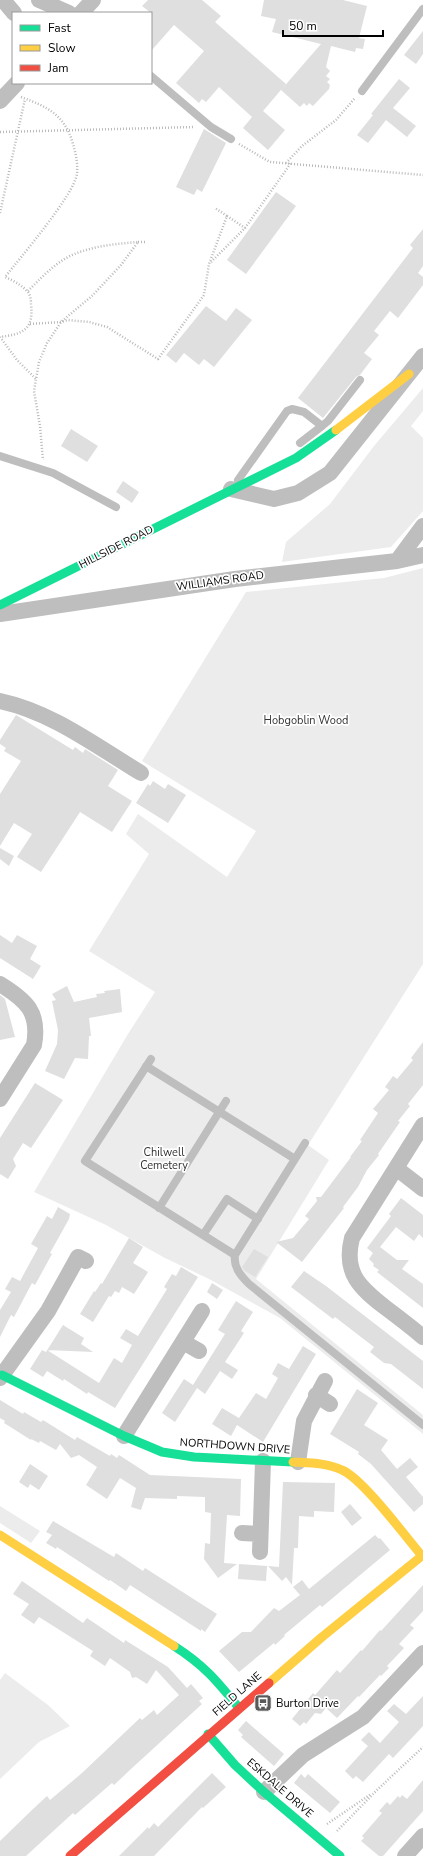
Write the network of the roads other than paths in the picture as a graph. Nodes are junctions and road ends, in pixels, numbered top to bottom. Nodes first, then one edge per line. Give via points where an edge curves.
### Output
1 (3, 0) edge
2 (39, 0) edge
3 (93, 0) edge
4 (423, 9) edge
5 (13, 12) edge
6 (67, 12) edge
7 (82, 12) edge
8 (152, 77) edge
9 (362, 90) road end
10 (231, 139) road end
11 (423, 356) edge
12 (409, 374) junction
13 (360, 380) dead end
14 (322, 426) junction
15 (294, 447) dead end
16 (0, 456) edge
17 (231, 489) junction
18 (116, 507) dead end
19 (423, 526) edge
20 (423, 555) edge
21 (397, 561) junction
22 (0, 605) edge
23 (0, 614) edge
24 (0, 700) edge
25 (141, 773) dead end
26 (0, 984) edge
27 (151, 1059) dead end
28 (146, 1066) junction
29 (0, 1099) edge
30 (226, 1101) dead end
31 (219, 1112) junction
32 (423, 1125) edge
33 (304, 1143) dead end
34 (295, 1159) junction
35 (396, 1168) junction
36 (423, 1189) edge
37 (159, 1208) junction
38 (258, 1218) junction
39 (203, 1235) junction
40 (235, 1255) junction
41 (86, 1261) dead end
42 (202, 1311) dead end
43 (423, 1336) edge
44 (183, 1342) junction
45 (199, 1351) dead end
46 (1, 1377) edge
47 (325, 1381) dead end
48 (316, 1395) junction
49 (330, 1404) dead end
50 (423, 1425) edge
51 (124, 1436) junction
52 (263, 1461) junction
53 (298, 1462) junction
54 (242, 1533) dead end
55 (0, 1534) edge
56 (260, 1534) junction
57 (260, 1552) dead end
58 (422, 1555) edge
59 (423, 1653) edge
60 (239, 1708) junction
61 (208, 1734) junction
62 (264, 1792) junction
63 (423, 1836) edge
64 (70, 1856) edge
65 (340, 1856) edge
66 (405, 1856) edge

1 - 5 street
2 - 6 street
3 - 7 street
4 - 9 lane
8 - 10 lane via 211,127
11 - 12 street, HILLSIDE ROAD
12 - 17 street, HILLSIDE ROAD via 296,458
12 - 17 street, HILLSIDE ROAD via 330,473 324,477 298,493 274,499
13 - 14 lane via 328,422
14 - 15 lane
14 - 17 lane via 304,412 292,409 288,411
16 - 18 lane via 53,473
17 - 22 street, HILLSIDE ROAD
19 - 21 street
20 - 21 street, WILLIAMS ROAD
21 - 23 street, WILLIAMS ROAD via 235,578
24 - 25 street via 64,725
26 - 29 street via 17,994 27,1004 36,1028 34,1045
27 - 28 lane
28 - 31 lane
28 - 37 lane via 85,1161
30 - 31 lane
31 - 34 lane
31 - 37 lane
32 - 35 street
33 - 34 lane
34 - 38 lane
35 - 36 street
35 - 43 street via 352,1238 350,1261 356,1280 367,1293
37 - 39 lane
38 - 39 lane via 227,1199
38 - 40 lane
39 - 40 lane
40 - 50 lane via 234,1261 241,1276 249,1284
41 - 46 street via 78,1257 48,1311
42 - 44 street
44 - 45 street
44 - 51 street
46 - 51 street, NORTHDOWN DRIVE
47 - 48 street
48 - 49 street
48 - 53 street via 304,1421
51 - 52 street, NORTHDOWN DRIVE via 170,1454
52 - 53 street, NORTHDOWN DRIVE
52 - 56 street
53 - 58 street, NORTHDOWN DRIVE via 336,1467 354,1478
54 - 56 street
55 - 60 street via 195,1659 214,1677
56 - 57 street
58 - 60 street, FIELD LANE
59 - 62 street via 363,1717 303,1755
60 - 61 street, FIELD LANE
61 - 62 street, ESKDALE DRIVE via 235,1765
61 - 64 street, FIELD LANE
62 - 65 street, ESKDALE DRIVE
63 - 66 street

